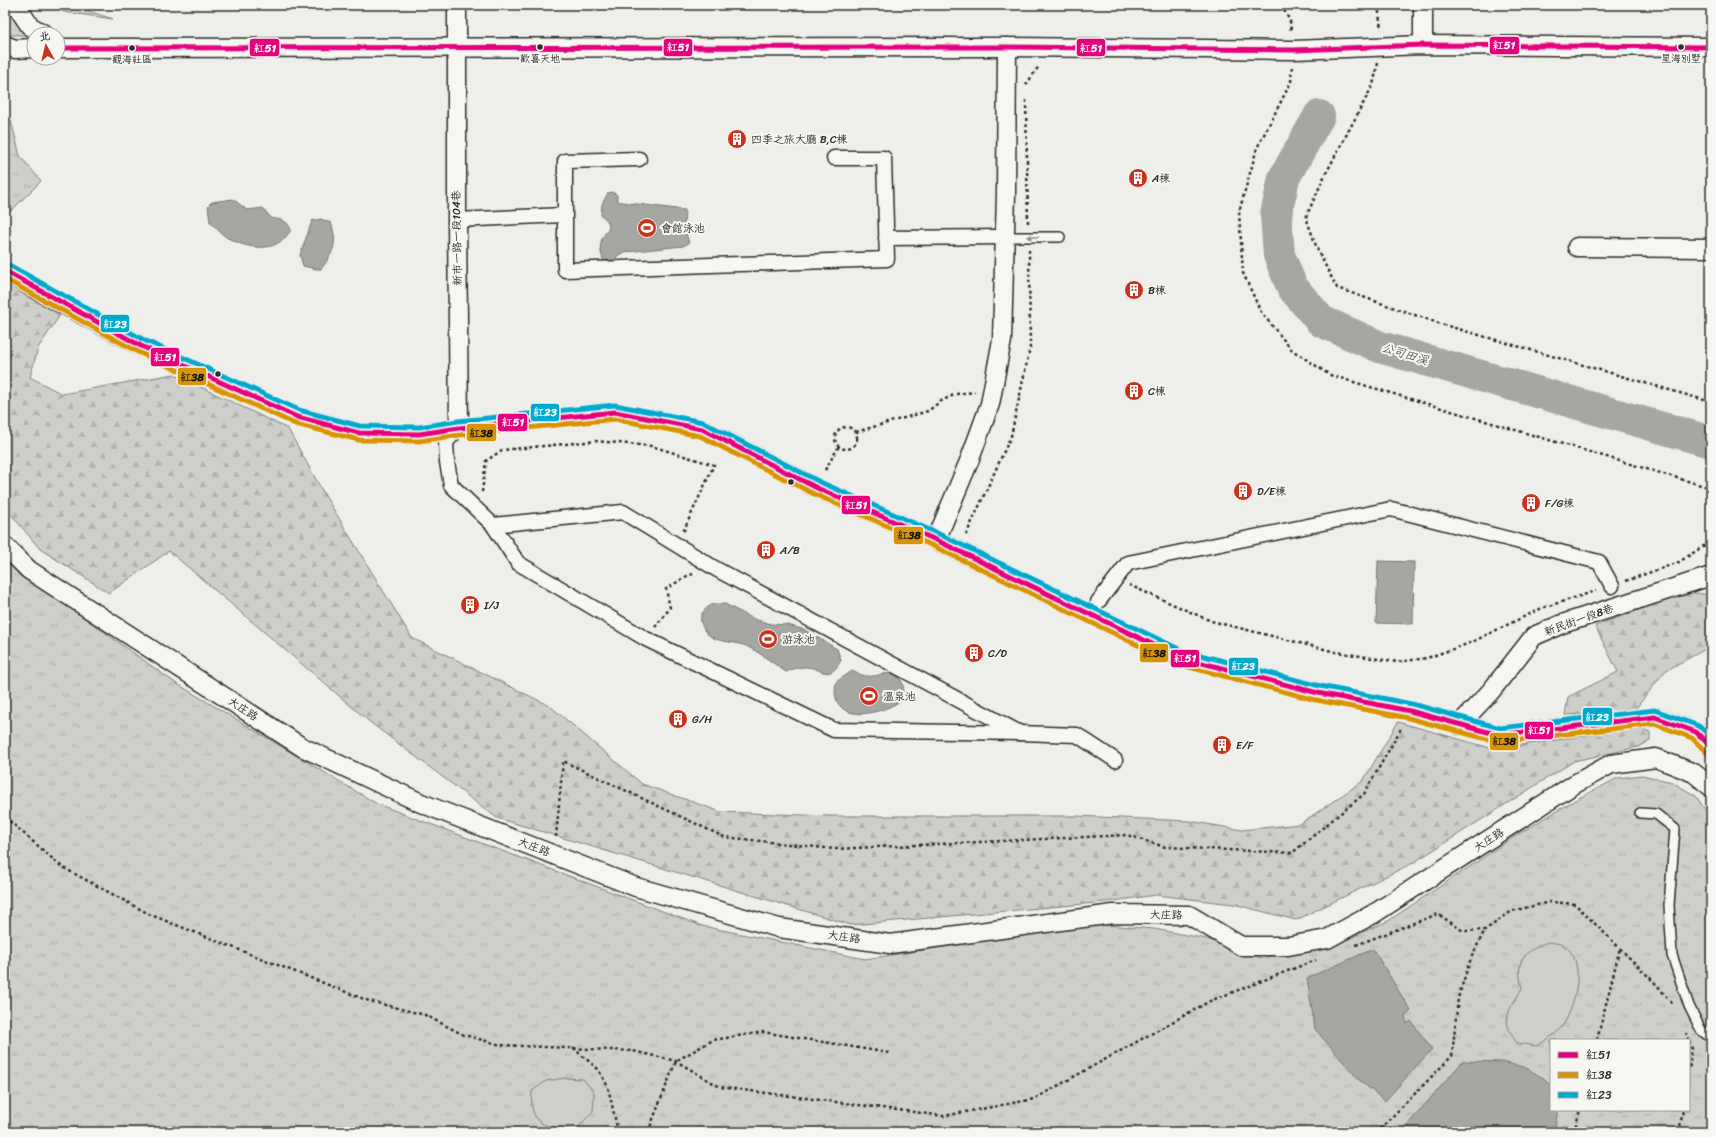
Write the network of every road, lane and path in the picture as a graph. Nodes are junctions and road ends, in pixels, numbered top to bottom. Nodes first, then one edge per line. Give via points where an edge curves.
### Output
1 (16, 5) edge
2 (457, 5) edge
3 (1423, 5) edge
4 (30, 26) edge
5 (66, 41) edge
6 (5, 45) edge
7 (1423, 45) junction
8 (1711, 47) edge
9 (26, 48) edge
10 (66, 48) edge
11 (93, 48) junction
12 (456, 48) junction
13 (1007, 48) junction
14 (1046, 66) dead end
15 (1291, 66) dead end
16 (1298, 66) dead end
17 (1370, 66) dead end
18 (1378, 66) dead end
19 (1291, 82) dead end
20 (1373, 85) dead end
21 (1026, 91) dead end
22 (1026, 99) dead end
23 (834, 158) dead end
24 (639, 160) dead end
25 (5, 182) edge
26 (11, 211) dead end
27 (564, 215) junction
28 (457, 220) junction
29 (1005, 237) junction
30 (1028, 237) junction
31 (1060, 237) dead end
32 (886, 238) junction
33 (1577, 247) dead end
34 (1711, 248) edge
35 (5, 271) edge
36 (978, 392) dead end
37 (1711, 402) edge
38 (459, 428) junction
39 (856, 432) junction
40 (840, 446) junction
41 (825, 470) dead end
42 (1711, 488) edge
43 (482, 514) junction
44 (493, 525) junction
45 (1711, 539) edge
46 (936, 540) junction
47 (964, 540) dead end
48 (676, 545) junction
49 (5, 546) edge
50 (716, 569) junction
51 (1711, 576) edge
52 (1116, 579) junction
53 (1612, 586) junction
54 (1098, 602) dead end
55 (646, 639) junction
56 (1403, 725) dead end
57 (1459, 725) junction
58 (1020, 733) junction
59 (1711, 747) edge
60 (1115, 760) dead end
61 (1711, 787) edge
62 (1640, 813) dead end
63 (5, 817) edge
64 (554, 855) junction
65 (1485, 930) junction
66 (1350, 948) dead end
67 (1620, 948) junction
68 (1320, 959) dead end
69 (1676, 1009) dead end
70 (1684, 1028) dead end
71 (1711, 1038) edge
72 (1597, 1039) edge
73 (1688, 1039) edge
74 (1690, 1044) edge
75 (573, 1048) junction
76 (889, 1053) dead end
77 (676, 1061) junction
78 (1690, 1062) edge
79 (1580, 1111) edge
80 (1683, 1111) edge
81 (1380, 1129) dead end
82 (618, 1132) edge
83 (648, 1132) edge
84 (1574, 1132) edge
85 (1679, 1132) edge

1 - 4 street
2 - 12 street, 新市一路一段104巷
3 - 7 street
5 - 11 street
6 - 9 street via 15,49
7 - 8 street
7 - 13 street via 1294,50
10 - 11 street
11 - 12 street
12 - 13 street
12 - 28 street, 新市一路一段104巷
13 - 29 street
14 - 21 path via 1038,66 1026,84
15 - 16 path
17 - 18 path
19 - 42 path via 1257,148 1239,212 1243,273 1261,312 1292,350 1330,375
20 - 37 path via 1324,177 1306,217 1317,249 1337,288 1441,324
22 - 30 path
23 - 32 street via 884,158
24 - 27 street via 565,161
25 - 26 path
27 - 28 street
27 - 32 street via 565,270 887,259
28 - 38 street, 新市一路一段104巷
29 - 30 lane
29 - 32 street
29 - 46 street via 1002,340 990,404
31 -> 30 lane
30 - 47 path via 1030,348 1011,436
33 - 34 street
35 - 38 street via 141,346 297,417 359,433 419,434
36 - 39 path via 956,394 928,411
38 - 43 street via 446,442 451,485
38 - 46 street via 615,412 702,429 817,488
39 - 40 path via 857,441 852,448 843,449
39 - 40 path via 849,427 841,428 835,435 836,443
40 - 41 path
43 - 44 street
43 - 48 path via 481,486 486,461 502,450 596,440 651,446 714,466
44 - 48 street via 622,512
44 - 55 street via 518,562
45 - 53 path via 1679,562
46 - 57 street via 1179,657 1318,693 1410,711
48 - 50 street
49 - 64 street, 大庄路 via 29,570 302,747 421,803
50 - 55 path via 687,576 666,588 670,608
50 - 58 street
51 - 57 street, 新民街一段8巷 via 1562,624 1534,636 1491,691
52 - 53 path via 1211,622 1336,652 1397,662 1427,658 1470,643 1542,608
52 - 53 street via 1128,563 1391,509 1599,562
52 - 54 street
55 - 58 street via 834,730
56 - 64 path via 1364,794 1292,853 1165,847 1127,835 834,849 724,837 563,761
57 - 59 street via 1499,735 1655,717 1696,732
58 - 60 street via 1077,735
61 - 64 street, 大庄路 via 1694,773 1656,758 1611,764 1573,785 1375,913 1327,939 1288,946 1241,946 1189,915 1157,914 1113,914 890,944 779,928 636,887
62 - 71 lane via 1656,814 1675,829 1669,905 1672,955 1689,1006 1702,1030
63 - 75 path via 62,867 151,915 369,1001 425,1015 464,1035 501,1045
65 - 66 path via 1463,931 1438,914
65 - 67 path via 1512,911 1550,902 1575,904
65 - 81 path via 1471,958 1458,998 1452,1056
67 - 69 path via 1657,985
67 - 72 path
68 - 77 path via 1210,1000 1034,1099 944,1116 720,1087
70 - 73 path
74 - 78 path
75 - 77 path via 632,1051
75 - 82 path via 598,1069 608,1087
76 - 77 path via 763,1032 712,1040
77 - 83 path
79 - 84 path
80 - 85 path

